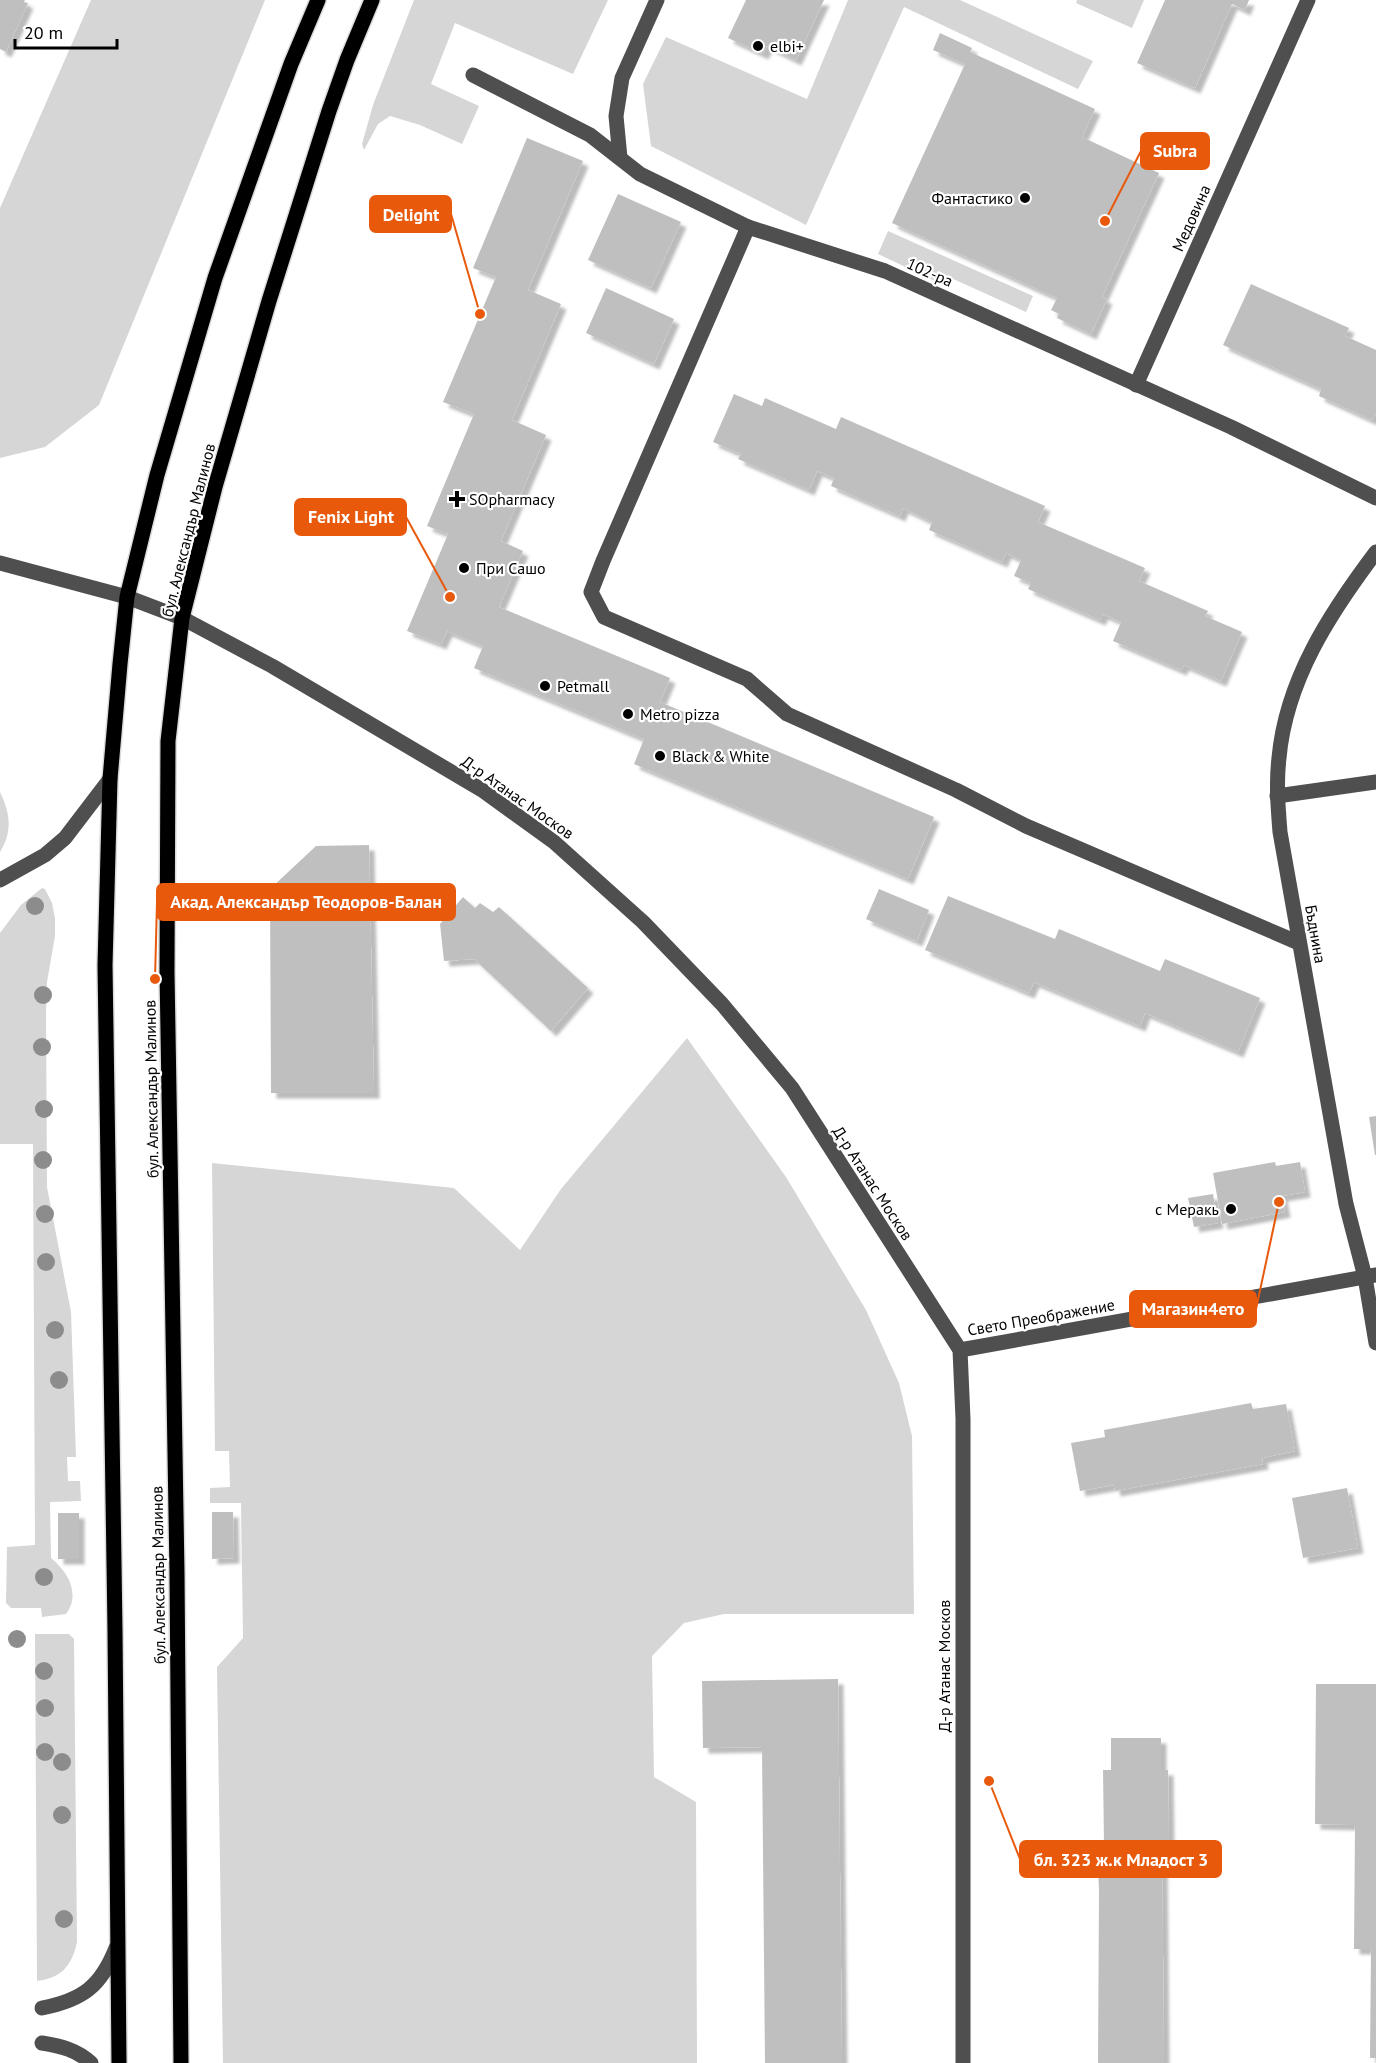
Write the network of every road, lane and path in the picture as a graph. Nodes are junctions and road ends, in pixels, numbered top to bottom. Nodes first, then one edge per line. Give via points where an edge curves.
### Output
1 (318, 0) edge
2 (372, 0) edge
3 (657, 0) edge
4 (1308, 0) edge
5 (473, 75) dead end
6 (620, 158) junction
7 (748, 227) junction
8 (1136, 385) junction
9 (1376, 498) edge
10 (1376, 552) edge
11 (0, 563) edge
12 (127, 597) junction
13 (182, 618) junction
14 (110, 779) junction
15 (1376, 782) edge
16 (1277, 795) junction
17 (0, 880) edge
18 (1299, 943) junction
19 (1371, 1276) edge
20 (1376, 1342) edge
21 (960, 1350) junction
22 (116, 1948) junction
23 (42, 2008) dead end
24 (42, 2043) dead end
25 (91, 2063) edge
26 (119, 2063) edge
27 (181, 2063) edge
28 (963, 2063) edge

1 - 12 main road via 291,64 215,278
2 - 13 main road, бул. Александър Малинов via 329,111 273,290 215,487
3 - 6 street via 622,78 616,116
4 - 8 street, Медовина
5 - 6 street, 102-ра via 590,135
6 - 7 street, 102-ра via 640,174
7 - 8 street, 102-ра via 885,272
7 - 18 street via 591,592 604,617 747,679 787,714 1026,826
8 - 9 street, 102-ра
10 - 16 street, Бъднина via 1329,618 1298,680 1285,719
11 - 12 street, Д-р Атанас Москов
12 - 13 street, Д-р Атанас Москов
12 - 14 main road
13 - 21 street, Д-р Атанас Москов via 272,666 482,790 554,842 643,922 722,1004 792,1088
13 - 27 main road, бул. Александър Малинов via 168,741 167,936
14 - 17 street via 65,838 45,855
14 - 22 main road via 105,965
15 - 16 street
16 - 18 street, Бъднина
18 - 19 street, Бъднина via 1346,1204
19 - 20 street, Бъднина
19 - 21 street, Свето Преображение
21 - 28 street, Д-р Атанас Москов
22 - 23 street via 100,1979 86,1992 66,2004
22 - 26 main road
24 - 25 street via 66,2047

